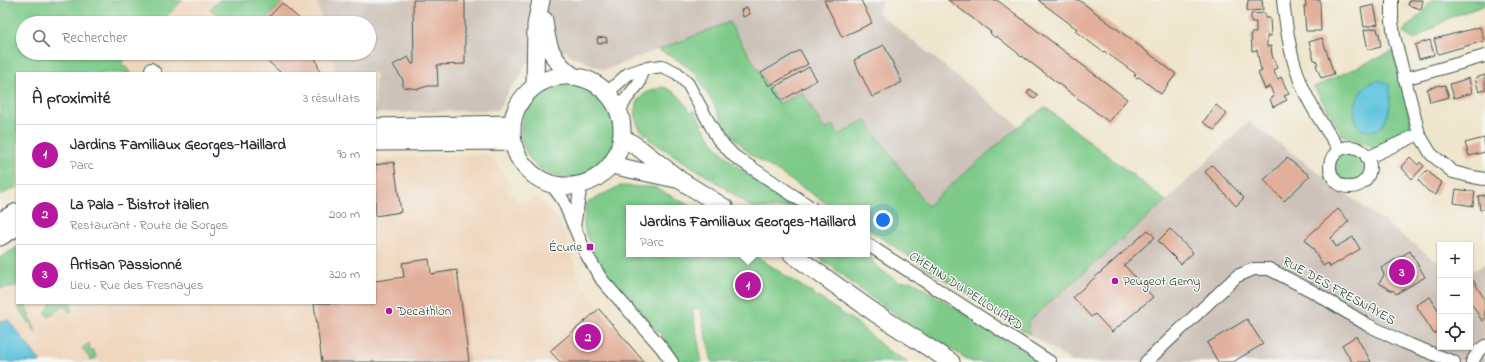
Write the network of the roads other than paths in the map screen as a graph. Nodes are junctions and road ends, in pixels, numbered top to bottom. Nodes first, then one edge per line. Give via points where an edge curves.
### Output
1 (541, 0) edge
2 (1283, 0) edge
3 (1392, 0) edge
4 (1485, 56) edge
5 (642, 69) junction
6 (573, 76) junction
7 (1404, 79) junction
8 (535, 86) junction
9 (607, 93) junction
10 (619, 112) junction
11 (376, 127) edge
12 (512, 133) junction
13 (1419, 134) junction
14 (622, 137) junction
15 (376, 142) edge
16 (1340, 150) junction
17 (1367, 158) junction
18 (611, 165) junction
19 (1485, 179) edge
20 (680, 180) junction
21 (552, 185) junction
22 (582, 185) junction
23 (720, 205) edge
24 (808, 205) edge
25 (16, 213) edge
26 (0, 221) edge
27 (574, 226) junction
28 (16, 228) edge
29 (0, 237) edge
30 (870, 246) edge
31 (796, 257) edge
32 (1485, 346) edge
33 (672, 362) edge
34 (951, 362) edge
35 (1050, 362) edge
36 (1146, 362) edge
37 (1454, 362) edge
38 (1472, 362) edge

1 - 6 main road via 547,42 558,62
1 - 8 main road via 536,25
2 - 16 street via 1287,33 1297,74 1315,112
3 - 7 street via 1394,36
4 - 7 street
5 - 9 street via 628,74
5 - 10 street via 639,83
5 - 24 street via 662,66 677,73 688,84 718,139 734,156
6 - 8 main road via 546,79
6 - 9 main road via 592,81
7 - 13 street
8 - 12 main road via 523,96 516,109
9 - 10 main road
10 - 14 main road
11 - 12 main road
12 - 15 main road
12 - 21 main road via 517,157 528,171
13 - 17 street
13 - 19 street via 1431,154 1454,172
14 - 18 main road via 619,152
14 - 20 main road
16 - 17 street via 1358,149
16 - 17 street via 1331,161 1330,167 1335,180 1345,186 1352,187 1363,182 1369,171
18 - 20 main road
18 - 22 main road via 598,178
20 - 23 main road
21 - 22 main road
21 - 27 street via 563,200
22 - 27 street
25 - 26 main road
27 - 33 street via 585,252 602,280
28 - 29 main road
30 - 35 street, CHEMIN DU PELLOUARD
31 - 34 main road via 874,313
32 - 38 street via 1479,350
36 - 37 street, RUE DES FRESNAYES via 1237,276 1254,269 1269,269 1280,274 1366,324

